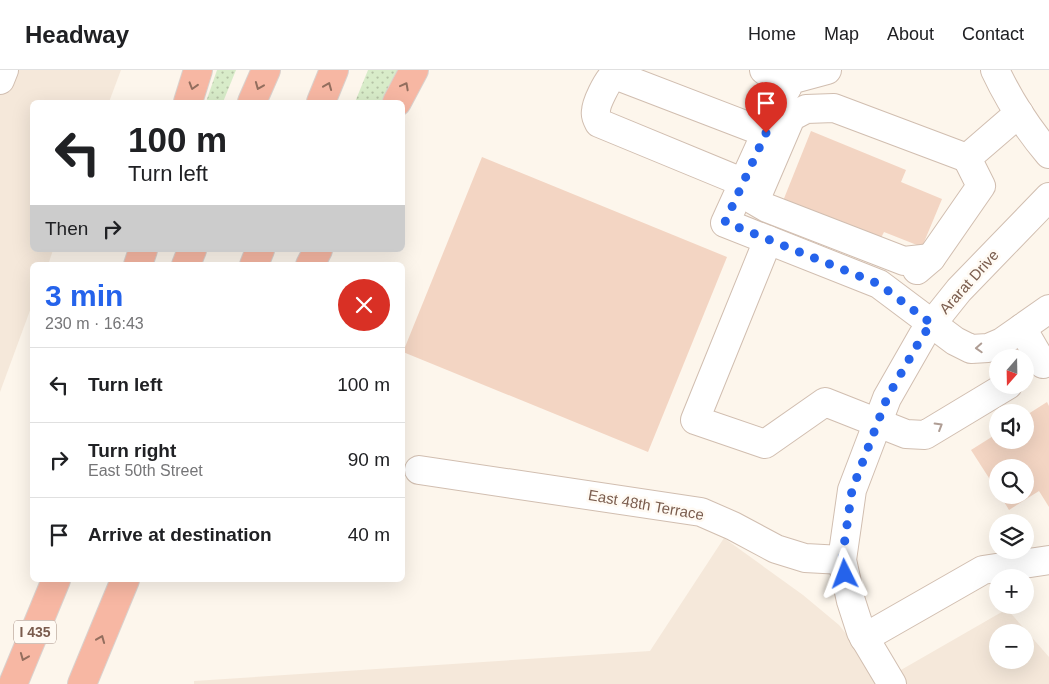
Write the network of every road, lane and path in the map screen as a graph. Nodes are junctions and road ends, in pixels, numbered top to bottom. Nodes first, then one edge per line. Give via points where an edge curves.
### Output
1 (4, 70) edge
2 (198, 70) edge
3 (266, 70) edge
4 (334, 70) edge
5 (414, 70) edge
6 (764, 70) edge
7 (827, 70) edge
8 (995, 70) edge
9 (0, 80) edge
10 (786, 88) junction
11 (189, 100) edge
12 (253, 100) edge
13 (322, 100) edge
14 (398, 100) edge
15 (1019, 113) junction
16 (766, 133) junction
17 (1049, 154) edge
18 (967, 158) junction
19 (751, 186) junction
20 (1049, 197) edge
21 (768, 240) junction
22 (930, 258) junction
23 (891, 293) junction
24 (1049, 309) edge
25 (932, 324) junction
26 (1022, 328) junction
27 (1039, 366) edge
28 (993, 394) edge
29 (878, 423) junction
30 (419, 470) dead end
31 (842, 560) junction
32 (1049, 560) edge
33 (55, 582) edge
34 (124, 582) edge
35 (864, 638) junction
36 (13, 684) edge
37 (82, 684) edge
38 (892, 684) edge

1 - 9 street
2 -> 11 highway
3 -> 12 highway
13 -> 4 highway
14 -> 5 highway
6 - 10 street
7 - 10 street via 790,80
8 - 15 street
10 - 16 street
15 - 17 street
15 - 18 street
16 - 19 street
16 - 19 street via 620,77 612,77 607,82 596,110 599,123
18 - 19 street via 834,108 806,109 791,117
18 - 22 street via 981,186
19 - 21 street via 725,222
19 - 22 street via 755,202 767,208 904,261
20 - 25 street, Ararat Drive via 959,290
21 - 23 street via 879,284
21 - 29 street via 695,420 765,444 825,402
22 - 23 street
23 - 25 street
24 - 26 street
26 -> 25 street via 988,348 970,349
25 - 29 street, Ararat Drive via 887,398
26 - 27 street
29 -> 28 street via 906,434 925,435
29 - 31 street, Ararat Drive via 852,490
30 - 31 street, East 48th Terrace via 701,512 776,549 806,558
31 - 35 street, Ararat Drive
32 - 35 street via 983,570
33 -> 36 highway, I 435
37 -> 34 highway
35 - 38 street, Ararat Drive

